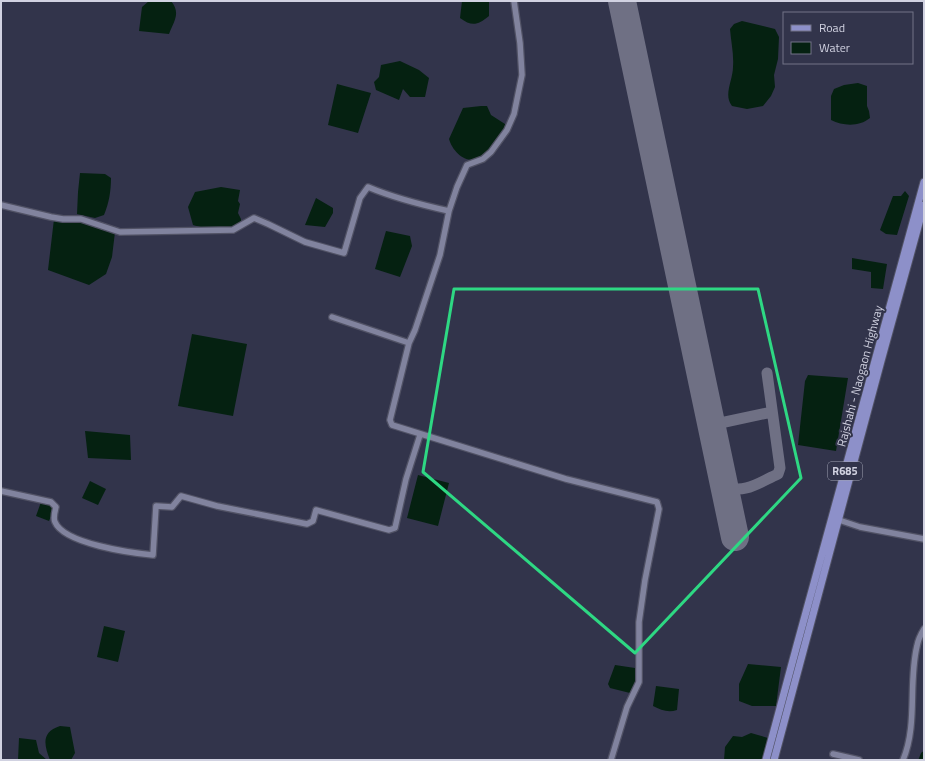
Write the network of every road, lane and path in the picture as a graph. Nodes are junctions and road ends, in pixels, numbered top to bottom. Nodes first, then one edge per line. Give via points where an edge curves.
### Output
1 (514, 1) edge
2 (924, 182) edge
3 (1, 205) edge
4 (924, 205) edge
5 (449, 211) junction
6 (332, 317) dead end
7 (409, 343) junction
8 (420, 435) junction
9 (1, 490) edge
10 (839, 520) junction
11 (832, 532) junction
12 (924, 538) edge
13 (924, 628) edge
14 (833, 754) dead end
15 (611, 760) edge
16 (766, 760) edge
17 (774, 760) edge
18 (859, 760) edge
19 (903, 760) edge

1 - 5 street via 522,75 514,114 507,130 491,152 483,159 468,164
2 - 11 main road, Rajshahi - Naogaon Highway / R685 via 875,360
3 - 5 street via 51,217 81,219 120,232 233,230 254,218 305,242 344,253 360,198 368,187 421,205
4 - 10 main road, Rajshahi - Naogaon Highway / R685
5 - 7 street via 440,255
6 - 7 street
7 - 8 street via 390,420 392,426
8 - 9 street via 406,479 395,528 389,530 316,510 313,522 307,524 181,496 172,507 156,506 153,555 131,553 78,540 60,530 54,521 56,507 51,502
8 - 15 street via 566,479 657,502 659,509 639,622 639,682 627,707
10 - 11 main road, Rajshahi - Naogaon Highway / R685
10 - 12 street via 860,527
11 - 16 main road, Rajshahi - Naogaon Highway / R685 via 797,645
11 - 17 main road, Rajshahi - Naogaon Highway / R685
13 - 19 street via 917,644 911,729
14 - 18 street

